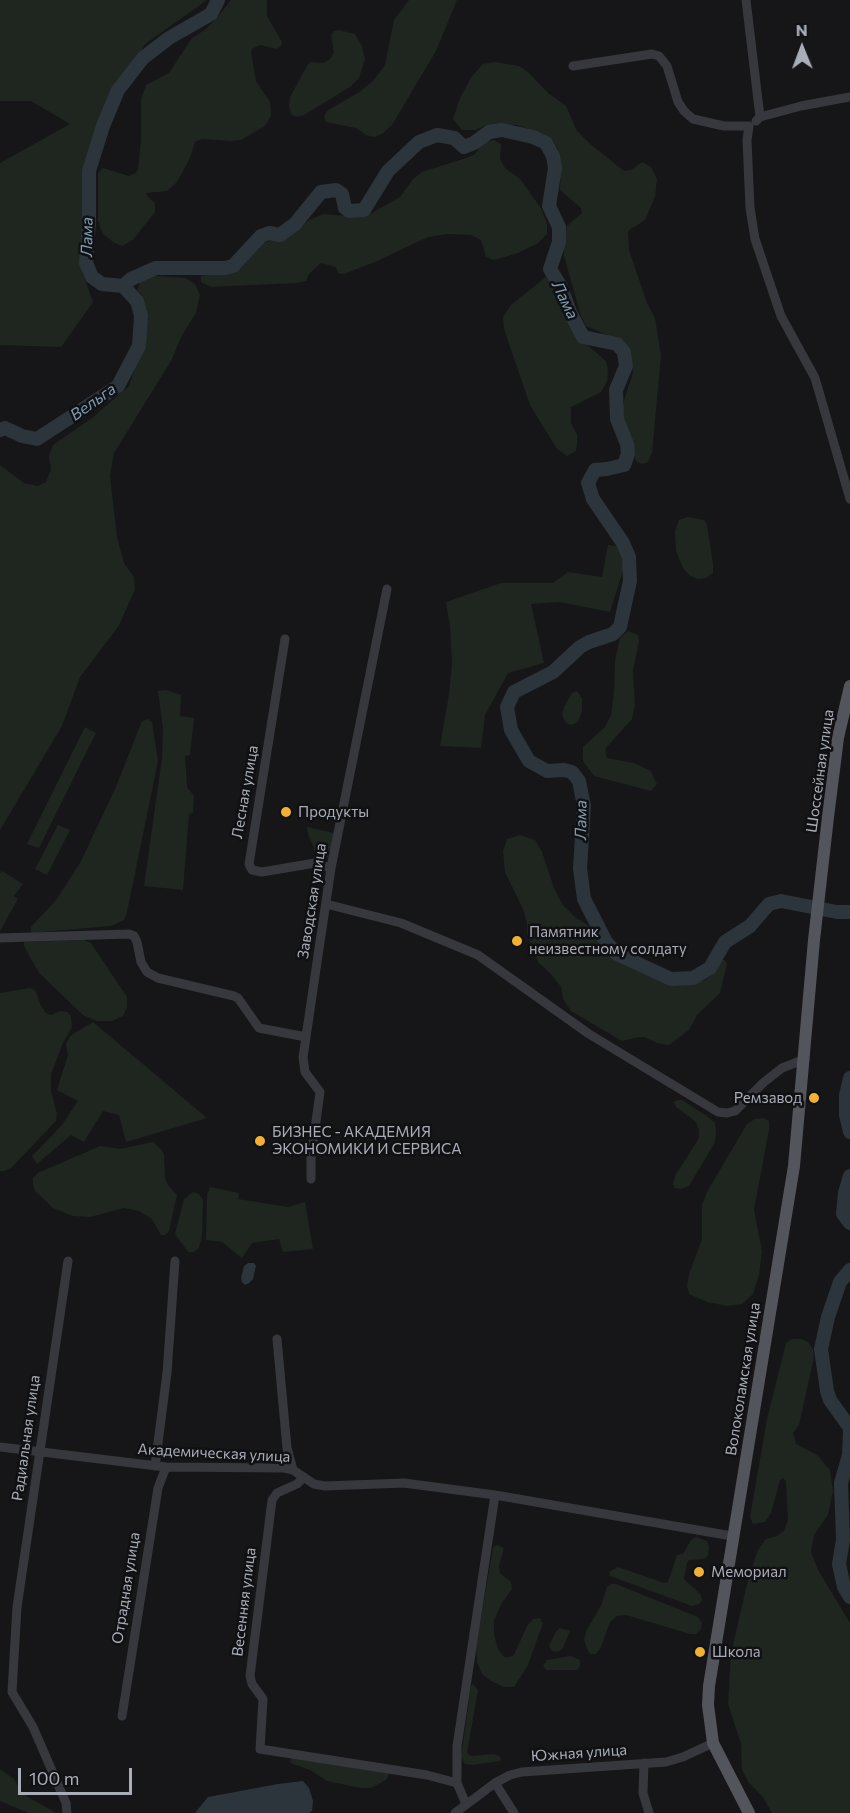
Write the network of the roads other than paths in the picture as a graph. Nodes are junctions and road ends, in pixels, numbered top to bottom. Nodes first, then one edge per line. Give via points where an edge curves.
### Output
1 (746, 0) edge
2 (573, 66) dead end
3 (850, 97) edge
4 (760, 117) junction
5 (749, 126) junction
6 (850, 499) edge
7 (387, 589) dead end
8 (285, 639) dead end
9 (850, 686) edge
10 (331, 868) junction
11 (326, 904) junction
12 (0, 938) edge
13 (814, 940) joint
14 (306, 1037) junction
15 (805, 1059) junction
16 (311, 1179) dead end
17 (68, 1261) dead end
18 (175, 1261) dead end
19 (277, 1339) dead end
20 (0, 1447) edge
21 (39, 1452) junction
22 (155, 1466) junction
23 (166, 1467) junction
24 (293, 1470) junction
25 (304, 1478) junction
26 (495, 1495) junction
27 (732, 1536) junction
28 (122, 1716) dead end
29 (713, 1743) junction
30 (644, 1763) junction
31 (457, 1783) junction
32 (495, 1783) junction
33 (466, 1804) junction
34 (67, 1813) edge
35 (455, 1813) edge
36 (514, 1813) edge
37 (649, 1813) edge
38 (749, 1813) edge

1 - 4 street
2 - 5 street via 659,56 667,66 678,102 693,118 724,126
3 - 4 street
4 - 5 street
5 - 6 street via 750,208 755,239 781,316 815,378
7 - 10 street, Заводская улица
8 - 10 street, Лесная улица via 249,864 252,870 262,872 315,863
9 - 13 main road, Шоссейная улица via 838,738
10 - 11 street, Заводская улица
11 - 14 street, Заводская улица
11 - 15 street via 401,922 477,955 589,1034 718,1112 735,1111 782,1068
12 - 14 street via 129,934 137,942 147,972 234,996 259,1028
13 - 15 main road, Волоколамская улица
14 - 16 street, Заводская улица via 304,1072 320,1092
15 - 27 main road, Волоколамская улица via 794,1166
17 - 21 street, Радиальная улица
18 - 22 street
19 - 24 street via 287,1448
20 - 21 street, Академическая улица
21 - 22 street, Академическая улица
21 - 34 street, Радиальная улица via 17,1607 12,1692 33,1727
22 - 23 street, Академическая улица
23 - 24 street, Академическая улица
23 - 28 street, Отрадная улица via 158,1488
24 - 25 street, Академическая улица
25 - 26 street, Академическая улица via 325,1486 404,1483
25 - 31 street, Весенняя улица via 272,1500 250,1676 263,1699 260,1749
26 - 27 street, Академическая улица
26 - 31 street via 457,1746
27 - 29 main road, Волоколамская улица via 709,1686
29 - 30 street, Южная улица via 666,1762
29 - 38 main road, Волоколамская улица
30 - 32 street, Южная улица via 522,1772
30 - 37 street via 643,1793
31 - 33 street
32 - 33 street, Южная улица
32 - 36 street
33 - 35 street, Южная улица

